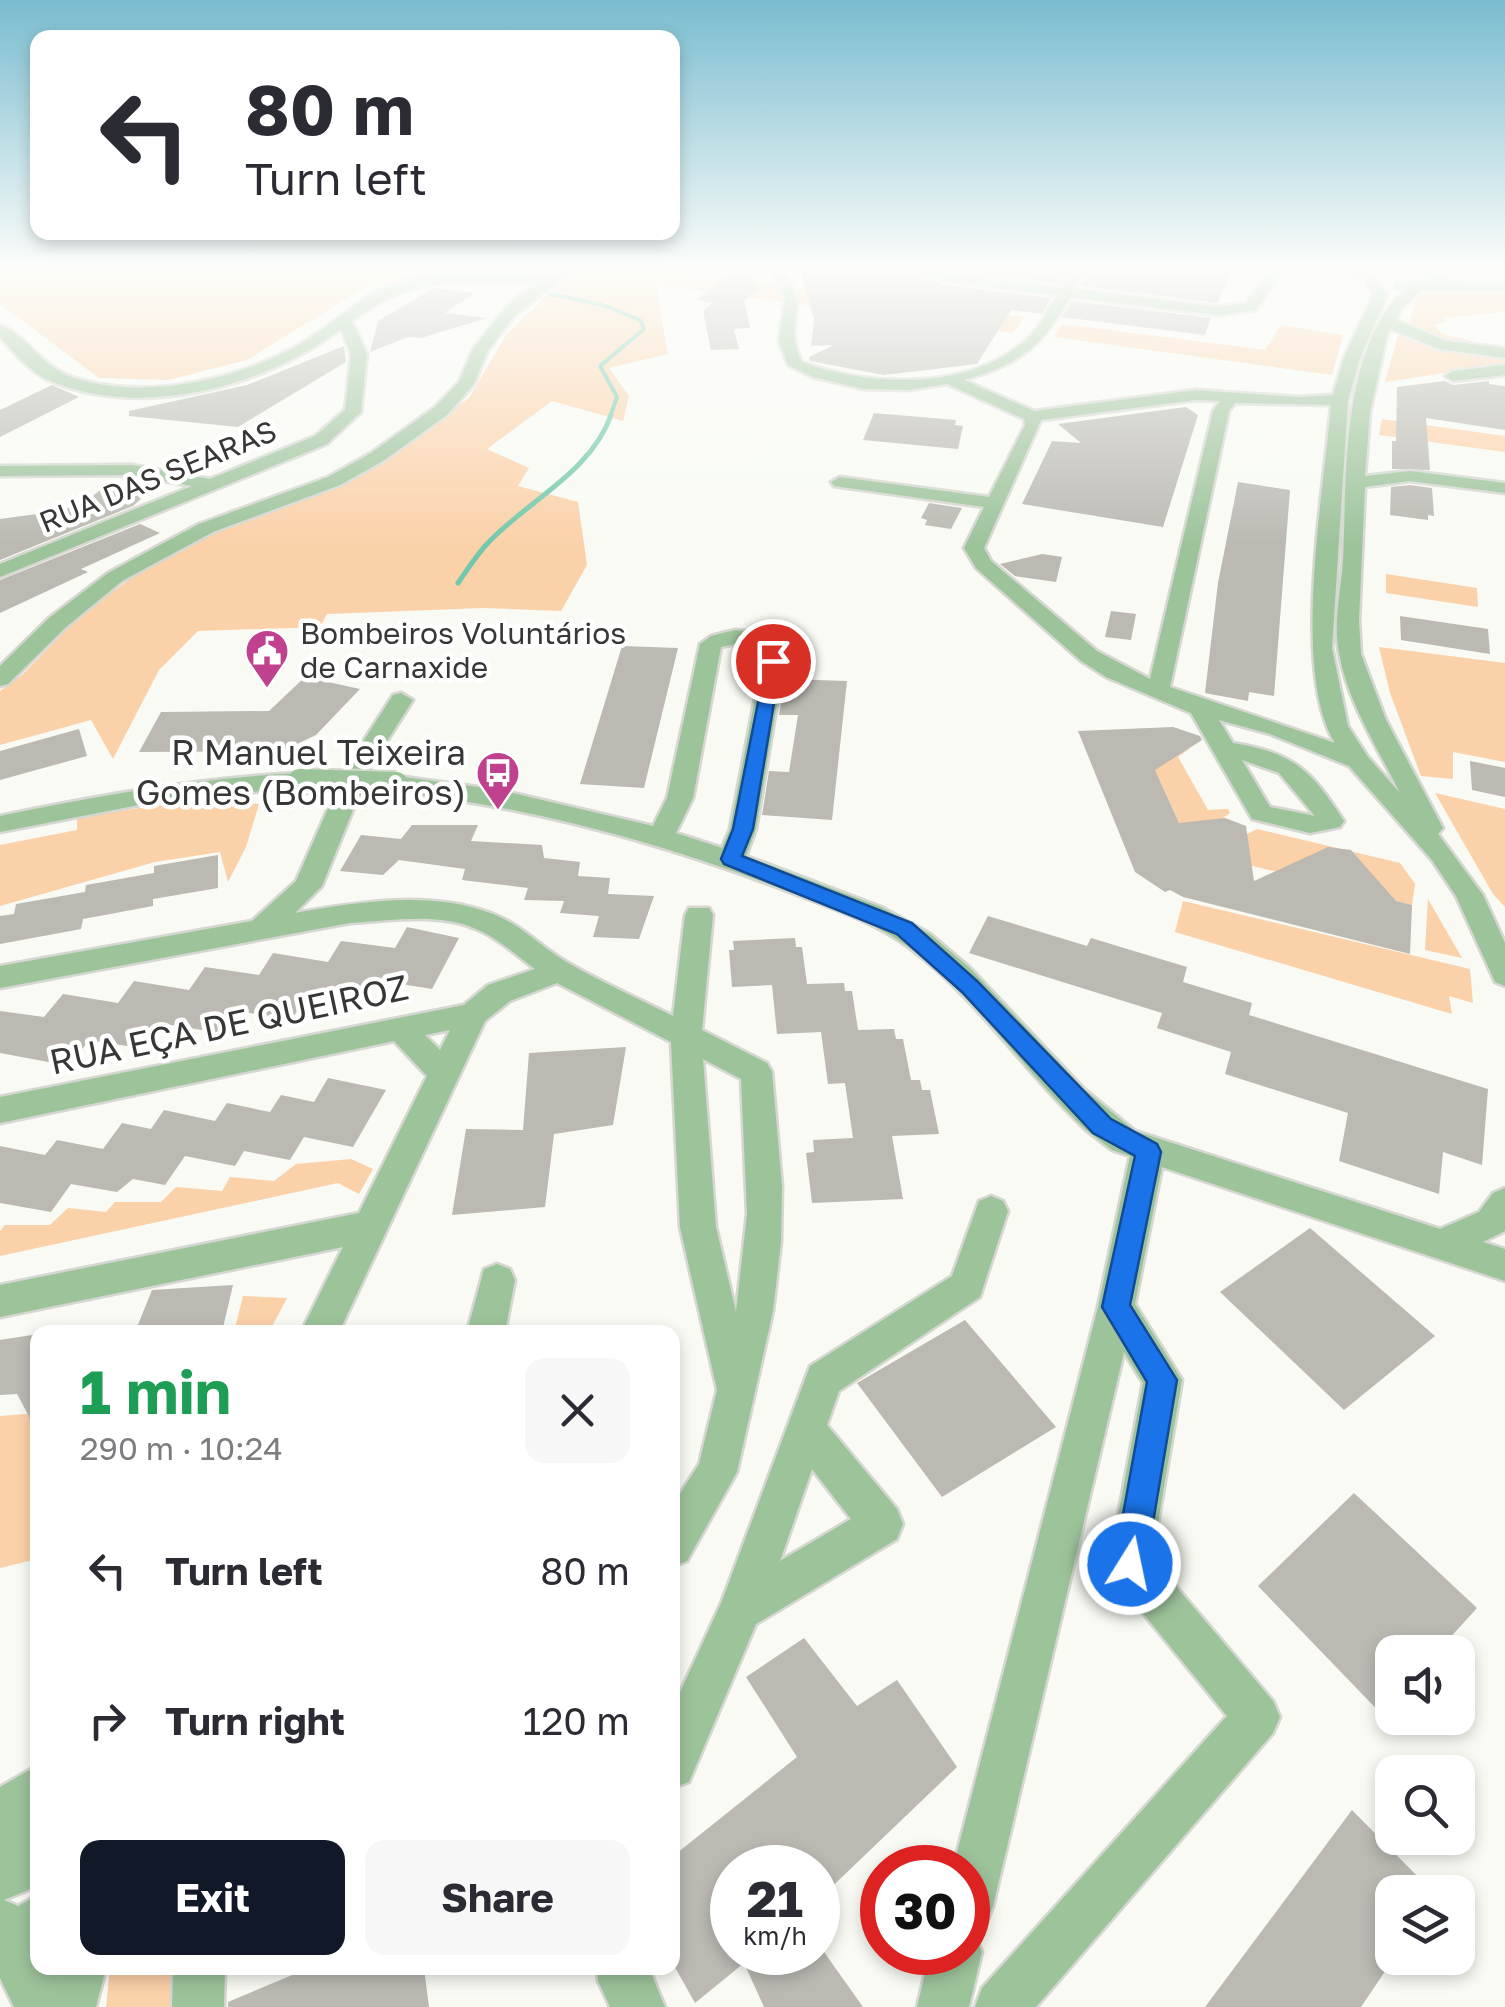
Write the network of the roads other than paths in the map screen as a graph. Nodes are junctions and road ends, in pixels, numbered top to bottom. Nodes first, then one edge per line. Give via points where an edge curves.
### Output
1 (32, 359) edge
2 (280, 359) edge
3 (359, 359) edge
4 (477, 359) edge
5 (793, 359) edge
6 (1008, 359) edge
7 (1352, 359) edge
8 (1377, 359) edge
9 (1505, 370) edge
10 (1453, 376) dead end
11 (950, 380) junction
12 (1227, 403) junction
13 (1339, 409) junction
14 (1032, 416) junction
15 (1358, 454) junction
16 (0, 471) edge
17 (156, 472) junction
18 (1410, 476) junction
19 (840, 482) dead end
20 (1357, 482) junction
21 (210, 484) junction
22 (1505, 488) edge
23 (182, 495) junction
24 (996, 502) junction
25 (0, 571) edge
26 (1166, 654) junction
27 (1114, 672) junction
28 (0, 679) edge
29 (1158, 692) junction
30 (402, 700) dead end
31 (1200, 708) junction
32 (1336, 726) junction
33 (1278, 728) junction
34 (1222, 749) dead end
35 (1358, 762) junction
36 (1408, 777) junction
37 (0, 824) edge
38 (660, 838) junction
39 (1441, 854) junction
40 (731, 859) junction
41 (308, 886) junction
42 (1469, 895) junction
43 (350, 913) junction
44 (699, 916) dead end
45 (1505, 924) edge
46 (263, 927) junction
47 (516, 943) junction
48 (558, 971) junction
49 (1505, 975) edge
50 (0, 977) edge
51 (500, 993) junction
52 (473, 1014) junction
53 (400, 1028) junction
54 (686, 1036) junction
55 (444, 1074) junction
56 (0, 1110) edge
57 (1148, 1152) junction
58 (1505, 1203) edge
59 (990, 1211) dead end
60 (371, 1226) junction
61 (1440, 1245) junction
62 (1505, 1265) edge
63 (497, 1280) dead end
64 (0, 1301) edge
65 (1116, 1307) junction
66 (323, 1325) edge
67 (487, 1325) edge
68 (736, 1390) junction
69 (807, 1431) junction
70 (680, 1533) edge
71 (741, 1609) junction
72 (680, 1747) edge
73 (30, 1795) edge
74 (0, 1817) edge
75 (0, 1833) edge
76 (30, 1839) edge
77 (983, 1845) edge
78 (30, 1864) edge
79 (0, 1877) edge
80 (0, 1924) edge
81 (30, 1960) edge
82 (199, 1975) edge
83 (624, 1975) edge
84 (951, 1975) edge
85 (198, 2007) edge
86 (639, 2007) edge
87 (943, 2007) edge
88 (1001, 2007) edge

1 - 2 street via 75,386 121,391 202,384
3 - 21 street, RUA DAS SEARAS via 353,412 320,440
4 - 28 street via 466,384 441,410 377,457 334,481 206,528 116,576
5 - 11 street via 828,379 868,387
6 - 11 street
7 - 13 street
8 - 15 street via 1362,403
9 - 10 street
11 - 14 street
12 - 13 street
12 - 14 street via 1196,395
12 - 26 street
13 - 32 street via 1320,648
14 - 24 street
15 - 18 street
15 - 20 street
16 - 17 street
17 - 21 street
17 - 23 street
18 - 20 street
18 - 22 street
19 - 24 street
20 - 36 street via 1349,652 1377,724
21 - 23 street, RUA DAS SEARAS
23 - 25 street, RUA DAS SEARAS
24 - 27 street via 974,548 983,564
26 - 27 street
26 - 29 street
27 - 29 street
29 - 31 street
30 - 41 street via 358,768
31 - 33 street
31 - 34 street
32 - 33 street
32 - 35 street
32 - 36 street
33 - 35 street
35 - 39 street
36 - 39 street
37 - 38 street, bridge via 168,790 300,780 505,796
38 - 40 street
38 - 40 street via 680,798 711,644 723,637 768,640 775,649 743,829
39 - 42 street
40 - 57 street via 904,928 970,986 1102,1126
41 - 43 street
41 - 46 street
42 - 45 street
42 - 49 street
43 - 46 street
43 - 47 street via 475,919
44 - 54 street
46 - 50 street
47 - 48 street
47 - 51 street
48 - 51 street
48 - 54 street
51 - 52 street
52 - 53 street, RUA EÇA DE QUEIROZ
52 - 55 street
53 - 55 street
53 - 56 street, RUA EÇA DE QUEIROZ
54 - 68 street via 698,1227
54 - 68 street via 756,1072 765,1210 757,1300
55 - 60 street
57 - 61 street
57 - 65 street
58 - 61 street via 1492,1224
59 - 69 street via 967,1286 824,1379
60 - 64 street
60 - 66 street
61 - 62 street
63 - 67 street
65 - 77 street
65 - 88 street via 1162,1380 1130,1564 1257,1717
68 - 70 street via 717,1472
69 - 71 street
69 - 71 street via 882,1524
71 - 72 street
73 - 74 street
75 - 76 street
78 - 79 street
80 - 81 street
82 - 85 street
83 - 86 street
84 - 87 street

